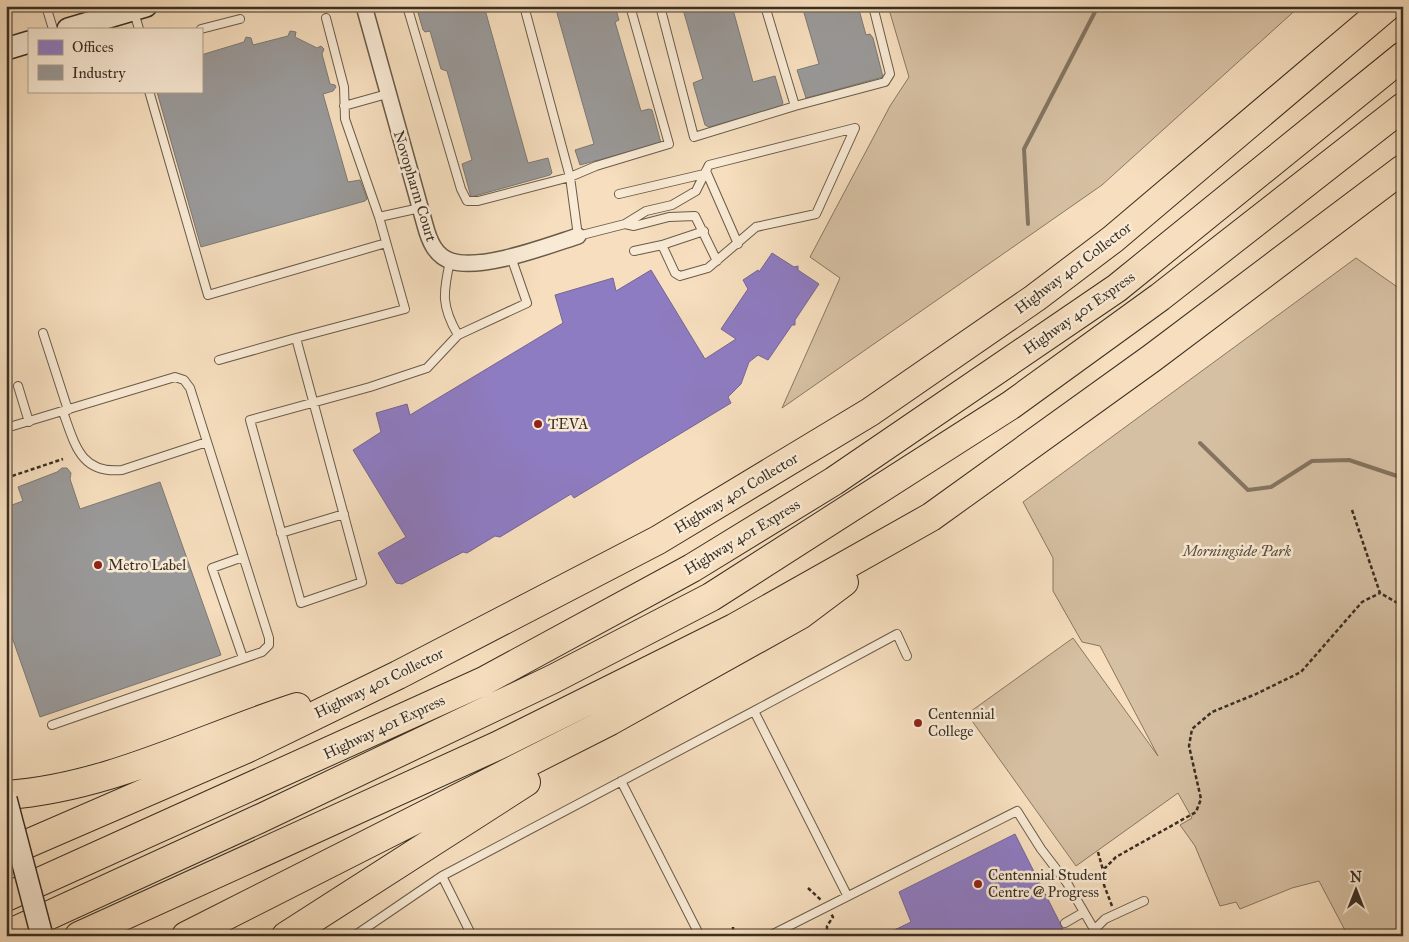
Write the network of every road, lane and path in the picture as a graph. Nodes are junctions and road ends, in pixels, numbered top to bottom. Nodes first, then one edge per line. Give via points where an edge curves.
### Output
1 (46, 6) edge
2 (364, 6) edge
3 (407, 6) edge
4 (524, 6) edge
5 (630, 6) edge
6 (660, 6) edge
7 (765, 6) edge
8 (873, 6) edge
9 (1388, 6) edge
10 (140, 15) edge
11 (326, 18) dead end
12 (240, 19) dead end
13 (53, 28) edge
14 (73, 28) edge
15 (202, 29) edge
16 (28, 42) edge
17 (6, 49) edge
18 (1403, 56) edge
19 (149, 92) edge
20 (387, 94) junction
21 (344, 106) junction
22 (795, 106) junction
23 (1399, 112) edge
24 (1403, 169) edge
25 (705, 172) junction
26 (570, 178) junction
27 (619, 194) dead end
28 (420, 208) junction
29 (379, 217) junction
30 (625, 224) junction
31 (704, 231) junction
32 (578, 236) junction
33 (386, 243) junction
34 (738, 244) junction
35 (662, 245) junction
36 (634, 251) dead end
37 (511, 257) junction
38 (450, 261) junction
39 (717, 261) junction
40 (43, 333) dead end
41 (458, 335) junction
42 (296, 338) junction
43 (219, 360) dead end
44 (18, 386) dead end
45 (313, 402) junction
46 (65, 411) junction
47 (29, 422) junction
48 (6, 428) edge
49 (207, 442) junction
50 (64, 459) dead end
51 (6, 478) edge
52 (1352, 510) dead end
53 (344, 514) junction
54 (931, 517) junction
55 (281, 533) junction
56 (243, 557) junction
57 (1380, 593) junction
58 (1403, 606) edge
59 (907, 656) dead end
60 (243, 658) junction
61 (398, 675) junction
62 (754, 711) junction
63 (610, 721) junction
64 (52, 726) dead end
65 (621, 781) junction
66 (6, 795) edge
67 (6, 799) edge
68 (1098, 852) dead end
69 (6, 853) edge
70 (1103, 870) junction
71 (442, 876) junction
72 (808, 888) dead end
73 (847, 895) junction
74 (6, 896) edge
75 (1144, 901) dead end
76 (827, 906) junction
77 (1084, 912) junction
78 (1114, 914) junction
79 (1065, 923) dead end
80 (733, 927) dead end
81 (1096, 933) edge
82 (6, 936) edge
83 (42, 936) edge
84 (78, 936) edge
85 (186, 936) edge
86 (286, 936) edge
87 (354, 936) edge
88 (472, 936) edge
89 (700, 936) edge
90 (733, 936) edge
91 (769, 936) edge
92 (827, 936) edge

1 - 13 lane
2 - 20 street, Novopharm Court
3 - 26 lane via 467,200
4 - 26 lane
5 - 26 lane via 669,144 596,166
6 - 22 lane via 694,137
7 - 22 lane
8 - 22 lane via 890,74 885,82
9 - 61 highway, Highway 401 Collector via 1113,239 1036,298 870,412 658,540
10 - 14 main road
11 - 21 lane via 344,87
12 - 15 lane
16 - 17 main road
18 - 74 highway, Highway 401 Express via 1117,288 834,481 692,568 484,681
19 - 33 lane via 208,294
20 - 21 lane
20 - 28 street, Novopharm Court
21 - 29 lane via 345,119
23 - 82 highway, Highway 401 Express via 1160,297 1011,405 711,597 553,678
24 - 54 highway via 1152,358
25 - 27 lane
25 - 30 lane via 696,191 672,206 646,211
25 - 34 lane
25 - 34 lane via 709,165 855,128 816,214 756,228
26 - 32 lane
28 - 29 lane
28 - 38 street, Novopharm Court via 430,242
29 - 33 lane
30 - 31 lane via 634,226 669,217 695,216
30 - 32 lane
31 - 35 lane
31 - 39 lane
32 - 37 street
33 - 42 lane via 405,309
34 - 39 lane
35 - 36 lane
35 - 39 lane via 680,276 708,268
37 - 38 street via 479,264
37 - 41 lane via 527,303
38 - 41 lane via 446,280 446,314
40 - 46 lane
41 - 45 lane via 427,368
42 - 43 lane
42 - 45 lane
44 - 47 lane
45 - 53 lane
45 - 55 lane via 250,420
46 - 47 lane
46 - 49 lane via 79,454 92,466 108,471 122,470
46 - 49 lane via 176,378 184,380 190,388
47 - 48 lane
49 - 56 lane
50 - 51 path
52 - 57 path
53 - 55 lane
53 - 55 lane via 362,582 300,603
54 - 63 highway via 800,615
54 - 84 highway via 734,628 497,746
56 - 60 lane via 269,638 269,645 262,652
56 - 60 lane via 212,568
57 - 58 path
57 - 70 path via 1362,602 1301,672 1212,712 1192,729 1188,746 1201,799 1196,812 1116,857
59 - 62 lane via 897,634
60 - 64 lane
61 - 66 highway via 283,712 112,774 42,792
61 - 69 highway, Highway 401 Collector via 246,749
62 - 65 lane
62 - 73 lane
63 - 85 highway
63 - 86 highway via 573,752
65 - 71 lane
65 - 89 lane
67 - 83 main road, bridge
68 - 70 path
70 - 78 path via 1104,885
71 - 87 lane
71 - 88 lane
72 - 76 path
73 - 76 lane
73 - 77 lane via 1017,812
75 - 78 lane
76 - 91 lane
76 - 92 path via 833,917 827,926
77 - 79 lane
77 - 81 lane
78 - 81 lane via 1105,919
80 - 90 path

